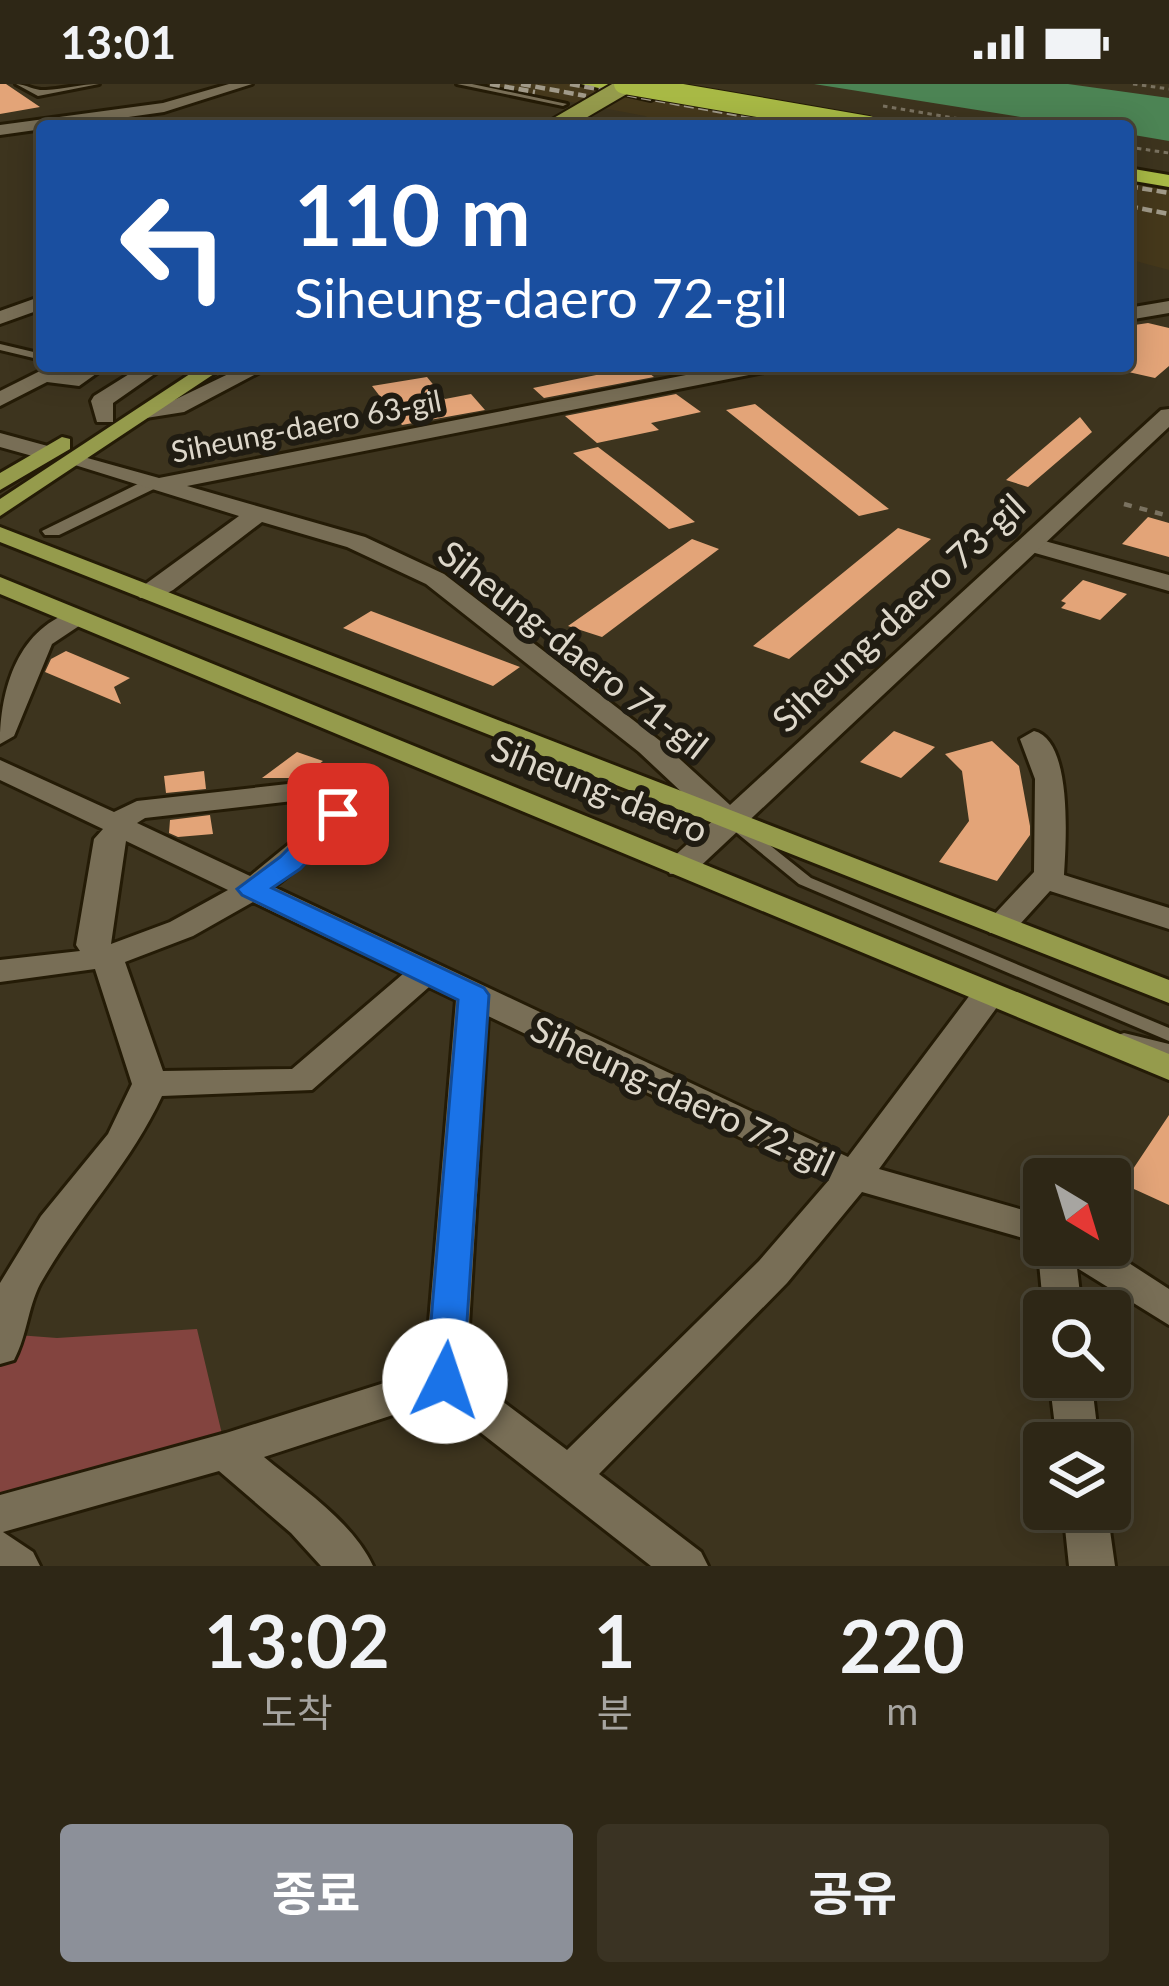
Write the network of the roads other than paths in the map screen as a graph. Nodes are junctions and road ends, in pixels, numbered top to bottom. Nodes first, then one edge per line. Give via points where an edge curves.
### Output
1 (20, 84) edge
2 (95, 84) edge
3 (245, 84) edge
4 (461, 84) edge
5 (590, 84) edge
6 (626, 84) edge
7 (645, 84) edge
8 (563, 104) dead end
9 (71, 120) edge
10 (566, 120) edge
11 (585, 120) edge
12 (799, 120) edge
13 (834, 120) edge
14 (36, 125) edge
15 (0, 130) edge
16 (1134, 172) edge
17 (1169, 178) edge
18 (36, 304) edge
19 (1169, 307) edge
20 (4, 313) edge
21 (1134, 313) edge
22 (0, 347) edge
23 (36, 362) edge
24 (51, 372) edge
25 (61, 372) edge
26 (147, 372) edge
27 (174, 372) edge
28 (207, 372) edge
29 (230, 372) edge
30 (248, 372) edge
31 (733, 372) edge
32 (116, 392) junction
33 (190, 398) junction
34 (0, 400) edge
35 (146, 412) junction
36 (1169, 415) edge
37 (105, 417) junction
38 (0, 440) edge
39 (47, 453) junction
40 (73, 461) junction
41 (0, 483) edge
42 (155, 484) junction
43 (0, 509) edge
44 (260, 513) junction
45 (52, 531) dead end
46 (0, 534) edge
47 (1030, 544) junction
48 (1169, 583) edge
49 (0, 585) edge
50 (149, 593) junction
51 (78, 618) junction
52 (0, 736) edge
53 (1034, 739) dead end
54 (0, 769) edge
55 (730, 821) junction
56 (120, 826) junction
57 (680, 866) junction
58 (1045, 879) junction
59 (252, 889) junction
60 (1169, 919) edge
61 (1001, 926) junction
62 (107, 957) junction
63 (0, 971) edge
64 (426, 972) junction
65 (1169, 992) edge
66 (473, 995) junction
67 (988, 995) junction
68 (1063, 1024) junction
69 (1169, 1035) edge
70 (1169, 1050) edge
71 (1169, 1068) edge
72 (151, 1084) junction
73 (854, 1176) junction
74 (1023, 1224) edge
75 (1103, 1266) edge
76 (1169, 1309) edge
77 (0, 1348) edge
78 (445, 1381) junction
79 (226, 1451) junction
80 (570, 1475) junction
81 (0, 1514) edge
82 (1088, 1530) edge
83 (0, 1551) edge
84 (17, 1566) edge
85 (350, 1566) edge
86 (685, 1566) edge
87 (1092, 1566) edge

1 - 2 lane via 38,94
3 - 9 street via 164,107
4 - 8 lane
5 - 12 highway, bridge
6 - 10 main road, bridge
6 - 13 highway, bridge
7 - 11 main road, bridge
14 - 15 street
16 - 17 highway
18 - 20 street
19 - 21 street
22 - 23 lane
24 - 34 street
25 - 32 street
26 - 32 street
27 - 37 main road
28 - 35 main road
29 - 33 street
30 - 33 street
31 - 42 street, Siheung-daero 63-gil
32 - 37 street via 102,401
33 - 35 street
35 - 40 main road
36 - 47 street, Siheung-daero 73-gil
37 - 39 main road
38 - 39 street
39 - 41 main road
40 - 42 street, Siheung-daero 63-gil
40 - 43 main road
42 - 44 street, Siheung-daero 71-gil
42 - 45 street
44 - 50 street
44 - 55 street, Siheung-daero 71-gil via 356,542 434,579 650,746
46 - 50 main road, Siheung-daero
47 - 48 street
47 - 55 street, Siheung-daero 73-gil
49 - 51 main road, Siheung-daero
50 - 55 main road, Siheung-daero
51 - 52 street via 40,640
51 - 57 main road, Siheung-daero
53 - 58 street via 1050,779
54 - 56 street, Siheung-daero 72-gil
55 - 57 street, Siheung-daero 73-gil
55 - 61 main road, Siheung-daero
55 - 69 lane via 805,881
56 - 59 street, Siheung-daero 72-gil
56 - 59 street via 137,809 342,787 356,792 319,837
56 - 62 street via 109,839 92,945
57 - 67 main road, Siheung-daero
58 - 60 street
58 - 61 street
59 - 62 street via 170,935
59 - 64 street, Siheung-daero 72-gil
61 - 65 main road, Siheung-daero
62 - 63 street
62 - 72 street
64 - 66 street, Siheung-daero 72-gil
64 - 72 street via 300,1082
66 - 73 street, Siheung-daero 72-gil
66 - 78 street
67 - 68 main road, Siheung-daero
67 - 73 street
68 - 70 lane
68 - 71 main road, Siheung-daero
72 - 77 street via 123,1141 19,1284
73 - 74 street, Siheung-daero 72-gil
73 - 80 street via 773,1272
75 - 76 street
78 - 79 street
78 - 80 street
79 - 81 street
79 - 85 street
80 - 86 street
82 - 87 street
83 - 84 street

